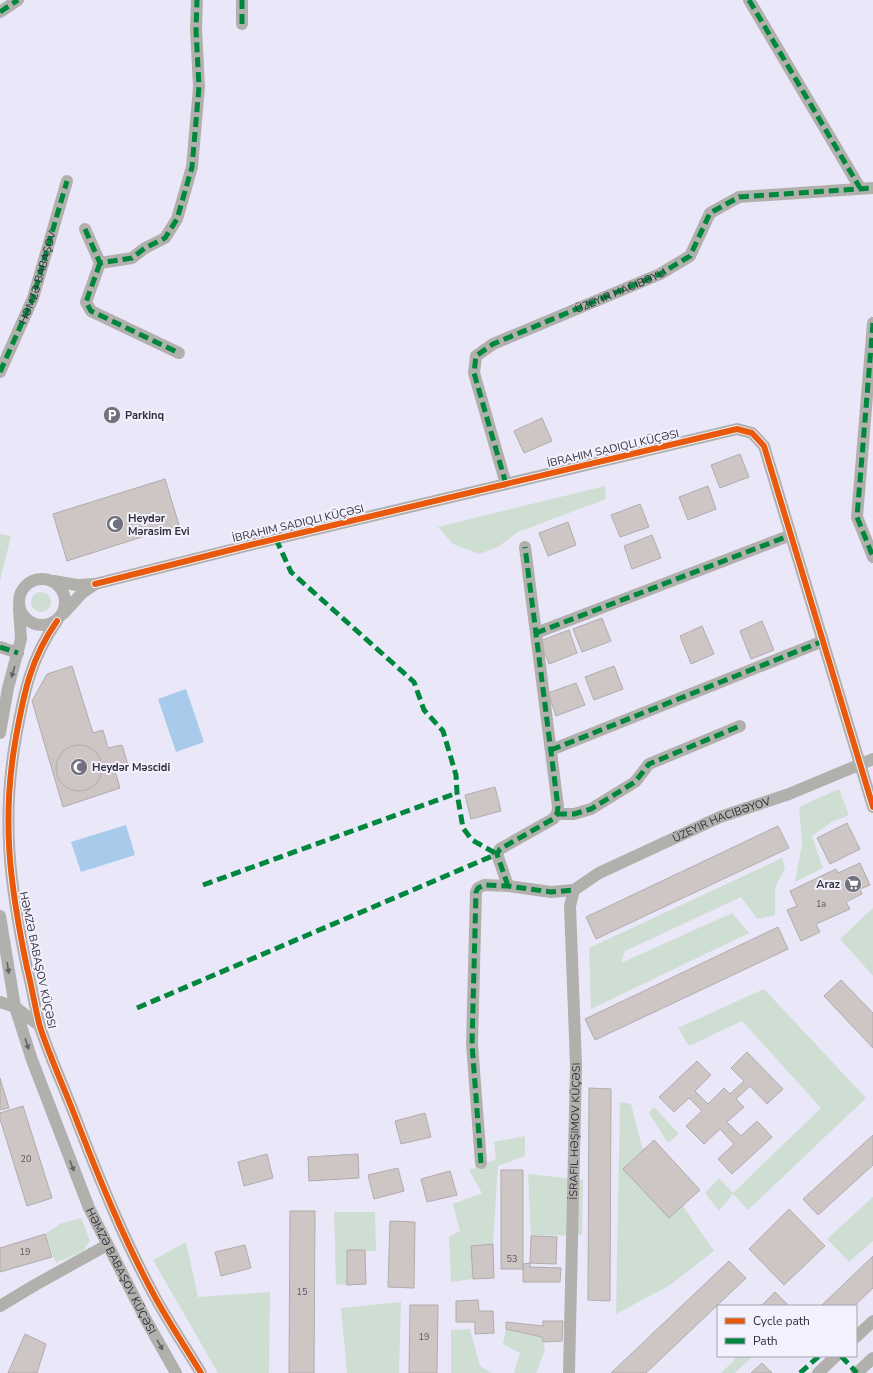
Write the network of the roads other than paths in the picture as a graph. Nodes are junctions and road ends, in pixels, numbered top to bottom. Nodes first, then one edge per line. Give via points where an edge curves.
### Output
1 (18, 0) edge
2 (197, 0) edge
3 (242, 0) edge
4 (749, 0) edge
5 (0, 12) edge
6 (242, 24) dead end
7 (67, 181) dead end
8 (860, 188) junction
9 (873, 188) edge
10 (85, 229) dead end
11 (100, 262) junction
12 (873, 323) edge
13 (180, 353) dead end
14 (0, 370) edge
15 (506, 484) junction
16 (791, 535) junction
17 (524, 547) dead end
18 (873, 557) edge
19 (51, 580) junction
20 (96, 584) junction
21 (19, 606) junction
22 (59, 618) junction
23 (536, 633) junction
24 (823, 641) junction
25 (0, 647) edge
26 (18, 653) junction
27 (740, 726) dead end
28 (0, 733) edge
29 (551, 750) junction
30 (873, 759) edge
31 (860, 765) junction
32 (873, 806) edge
33 (557, 814) junction
34 (508, 886) junction
35 (574, 890) junction
36 (0, 916) edge
37 (0, 1002) edge
38 (15, 1007) junction
39 (40, 1026) junction
40 (481, 1163) dead end
41 (107, 1245) junction
42 (12, 1300) junction
43 (0, 1306) edge
44 (0, 1314) edge
45 (873, 1321) edge
46 (857, 1336) edge
47 (835, 1357) edge
48 (873, 1358) edge
49 (176, 1373) edge
50 (201, 1373) edge
51 (569, 1373) edge
52 (818, 1373) edge
53 (857, 1373) edge

1 - 5 street
2 - 11 street via 199,87 192,167 177,219 165,238 132,258
3 - 6 street
4 - 8 street
7 - 14 street, HƏMZƏ BABAŞOV via 32,298
8 - 9 street
8 - 15 street via 739,197 710,214 690,256 660,274 493,344 476,356 474,373
10 - 11 street
11 - 13 street via 86,302 91,311
12 - 18 street via 857,517
15 - 16 street via 737,429 752,433 764,446
15 - 20 street
16 - 23 street
16 - 24 street
17 - 23 street
19 - 20 street via 77,585
19 - 21 street via 38,579 28,584 20,594
19 - 22 street via 61,587 66,598 64,610
20 - 22 street via 82,593
21 - 22 street via 24,617 34,624 46,626
21 - 26 street via 21,639
22 - 39 street, HƏMZƏ BABAŞOV KÜÇƏSI via 32,664 25,686 12,756 8,802 7,842 11,880
23 - 29 street
24 - 29 street
24 - 31 street
25 - 26 street
26 -> 28 street
27 - 33 street via 649,764 635,782 590,809 574,814
29 - 33 street
30 - 31 street
31 - 32 street
31 - 35 street via 789,794 720,817 599,873
33 - 34 street via 553,819 500,849 497,854
34 - 35 street via 551,892
34 - 40 street via 484,885 476,892 472,1044
35 - 51 street, İSRAFIL HƏŞIMOV KÜÇƏSI via 570,906 576,1065
36 -> 38 street, HƏMZƏ BABAŞOV KÜÇƏSI
37 - 38 street
38 - 39 street
38 -> 41 street, HƏMZƏ BABAŞOV KÜÇƏSI via 32,1060 89,1208
39 - 50 street, HƏMZƏ BABAŞOV KÜÇƏSI via 114,1211 155,1297
41 - 42 street
41 -> 49 street, HƏMZƏ BABAŞOV KÜÇƏSI
42 - 43 street
42 - 44 street
45 - 46 street
47 - 52 street
48 - 53 street

